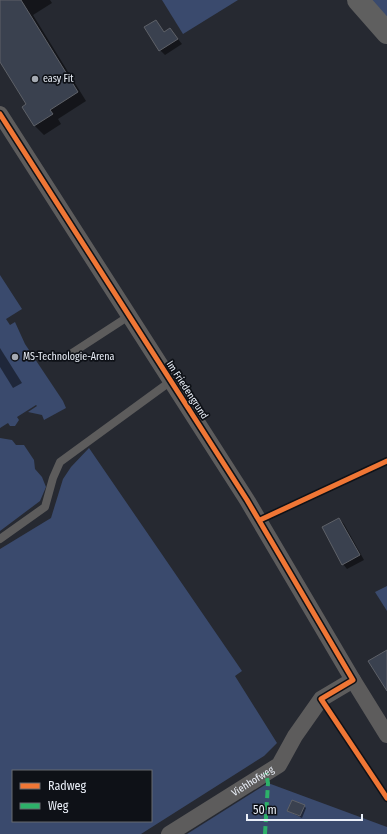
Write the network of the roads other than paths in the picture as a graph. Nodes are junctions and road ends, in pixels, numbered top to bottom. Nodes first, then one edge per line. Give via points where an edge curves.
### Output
1 (358, 0) edge
2 (387, 34) edge
3 (0, 114) edge
4 (129, 316) junction
5 (72, 353) dead end
6 (171, 381) junction
7 (0, 539) edge
8 (353, 680) junction
9 (387, 735) edge
10 (169, 834) edge

1 - 2 main road
3 - 4 street, Im Friedengrund
4 - 5 lane
4 - 6 street, Im Friedengrund
6 - 7 lane via 60,462 45,507
6 - 8 street, Im Friedengrund via 248,500
8 - 9 street, Im Friedengrund
8 - 10 street, Viehhofweg via 321,699 295,736 279,765

